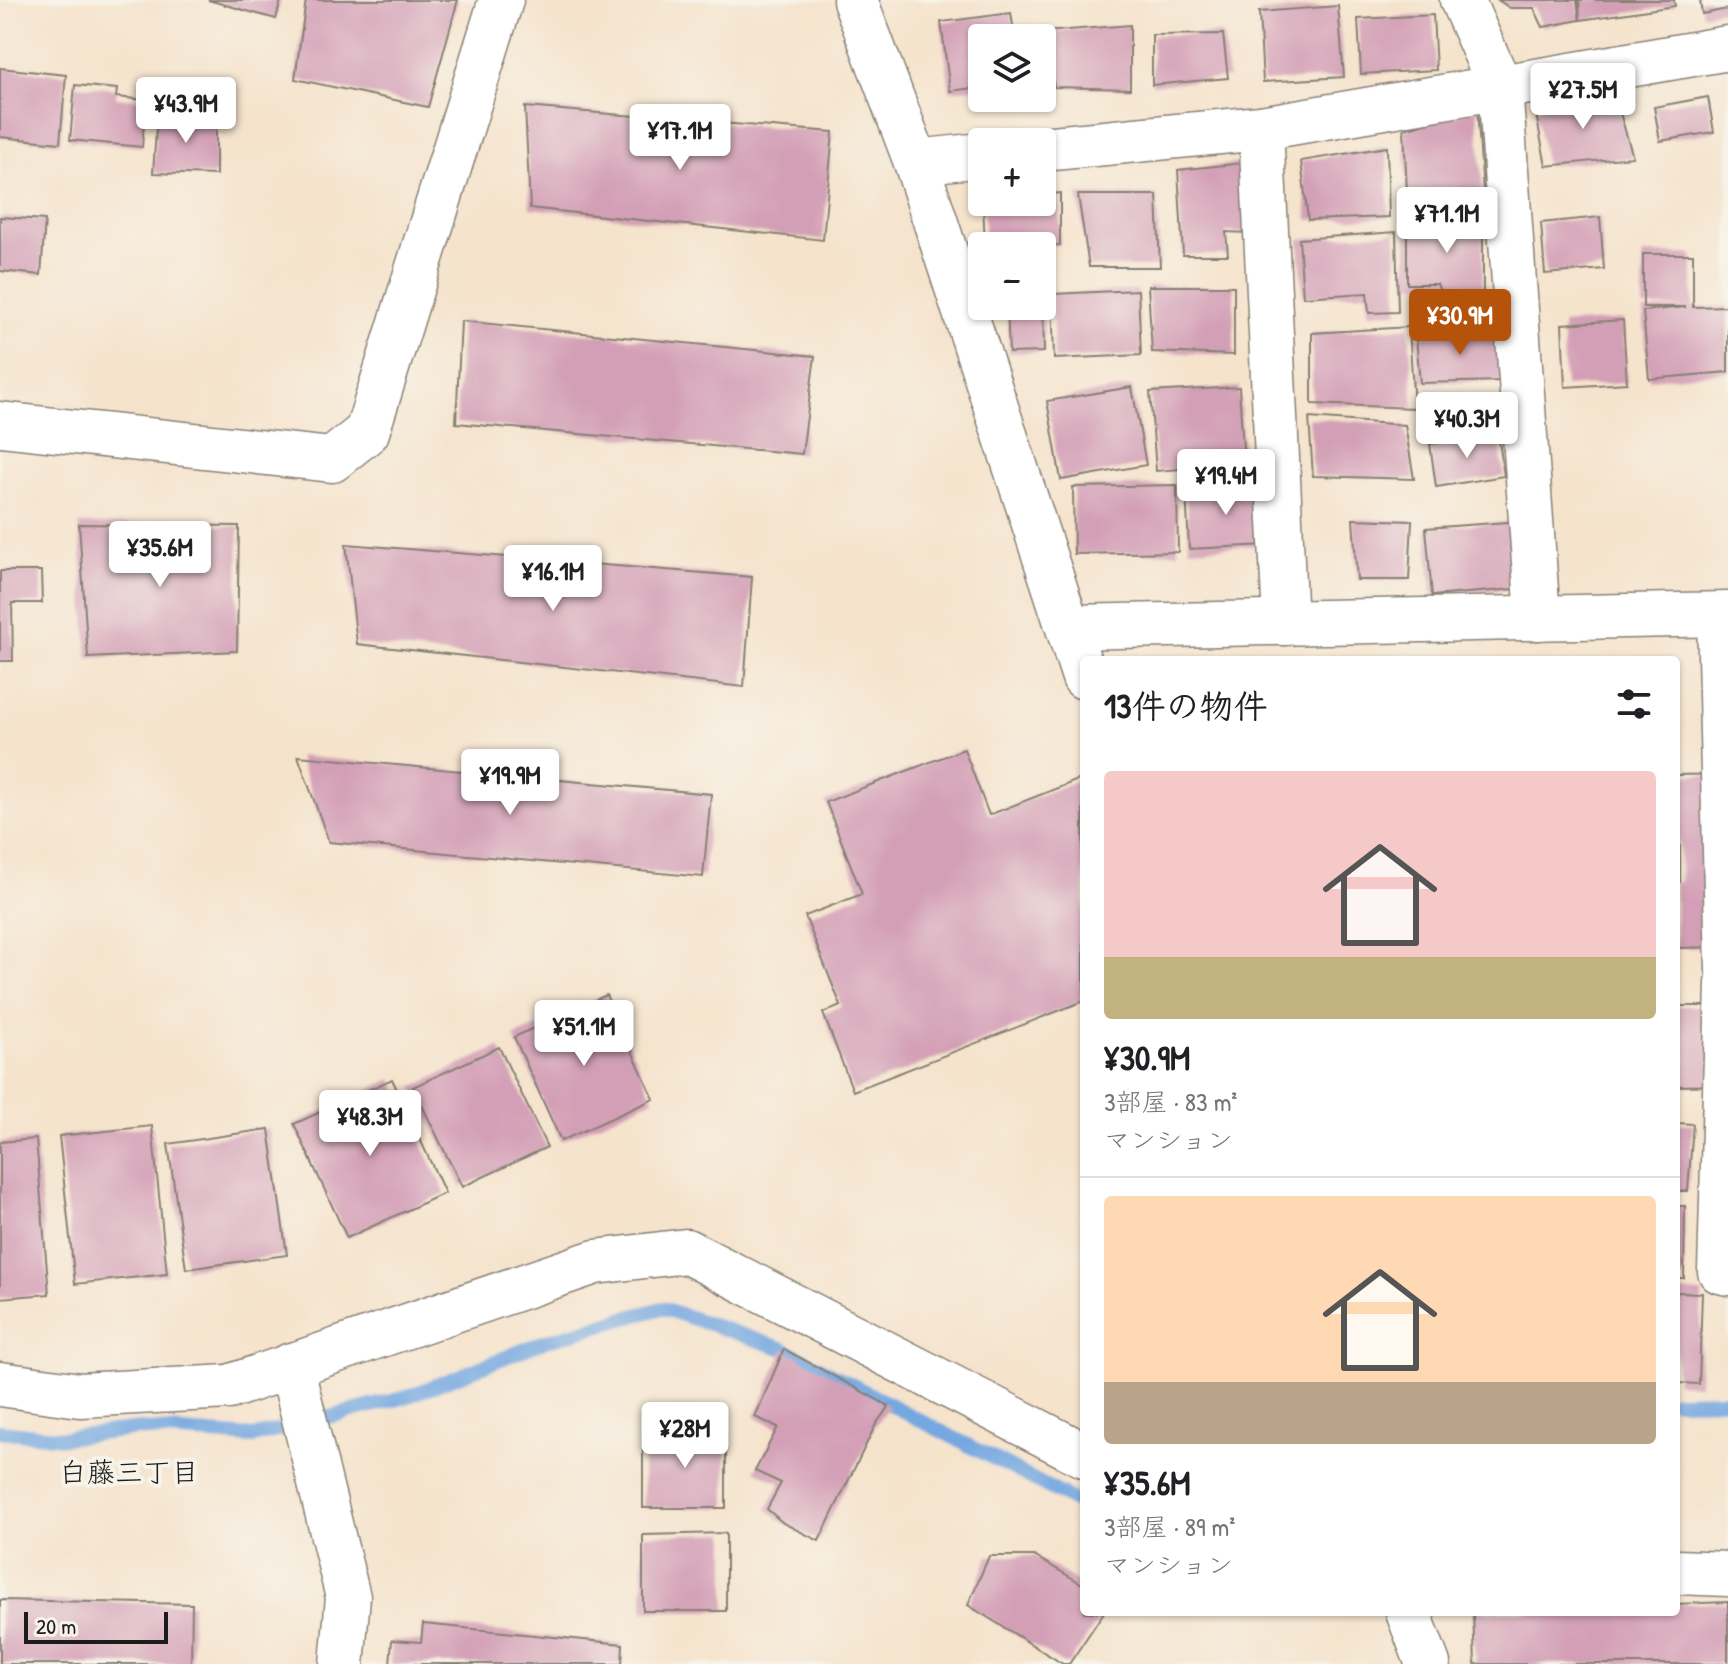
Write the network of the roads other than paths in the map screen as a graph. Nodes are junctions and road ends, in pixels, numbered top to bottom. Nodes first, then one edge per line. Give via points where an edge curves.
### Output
1 (501, 0) edge
2 (855, 0) edge
3 (1462, 0) edge
4 (1728, 48) edge
5 (1500, 86) junction
6 (1261, 128) junction
7 (1056, 148) edge
8 (968, 156) edge
9 (916, 162) junction
10 (0, 424) edge
11 (1724, 614) edge
12 (1538, 618) junction
13 (1285, 623) junction
14 (1068, 627) junction
15 (1080, 664) edge
16 (1728, 970) edge
17 (1728, 983) edge
18 (1728, 1273) edge
19 (291, 1365) junction
20 (0, 1384) edge
21 (1080, 1453) edge
22 (1680, 1572) edge
23 (1728, 1574) edge
24 (1410, 1616) edge
25 (342, 1664) edge
26 (1428, 1664) edge

1 - 10 street via 367,432 332,460
2 - 9 street
3 - 5 street
4 - 5 street
5 - 6 street
5 - 12 street
6 - 7 street
6 - 13 street
8 - 9 street
9 - 14 street
11 - 12 street
11 - 16 street
12 - 13 street
13 - 14 street
14 - 15 street
17 - 18 street via 1720,1271
19 - 20 street via 229,1387 80,1395
19 - 21 street via 595,1262 686,1251
19 - 25 street via 348,1597
22 - 23 street
24 - 26 street

